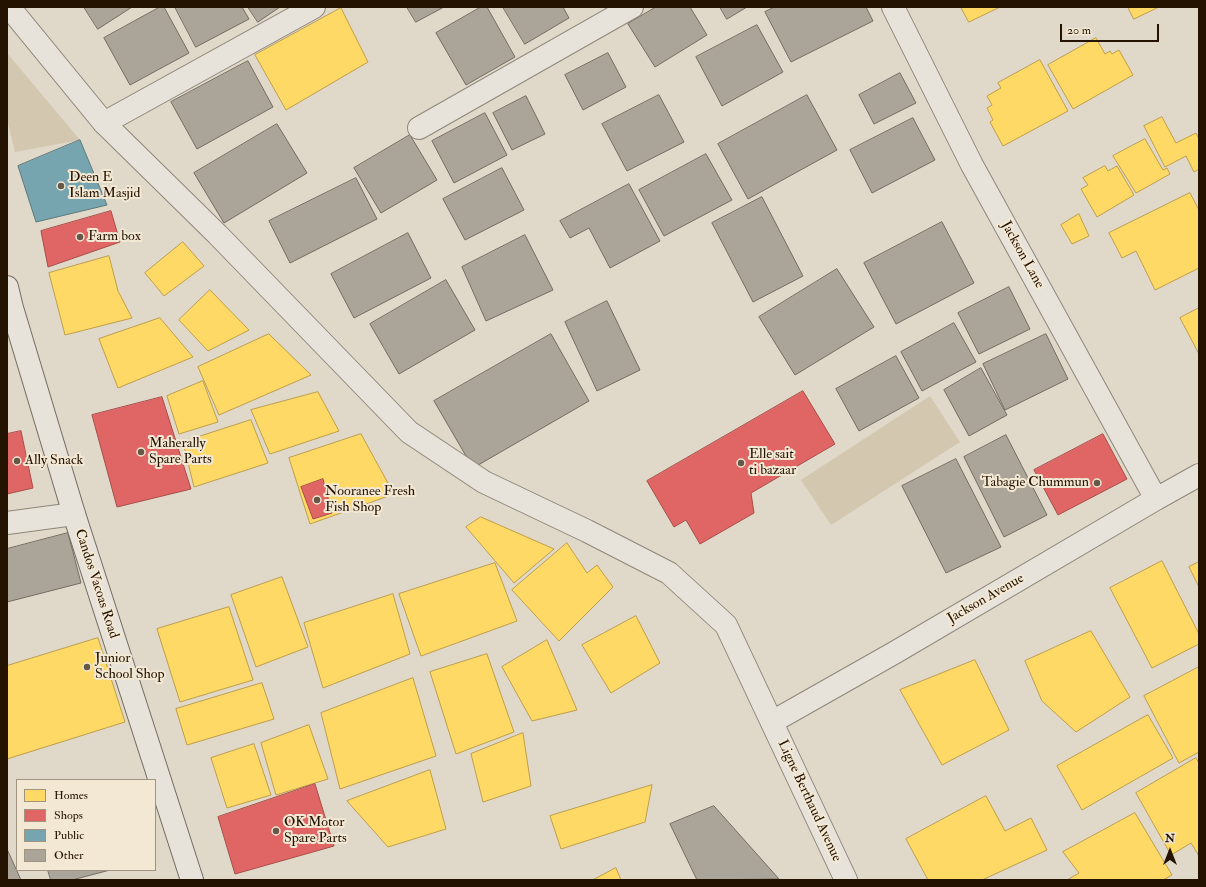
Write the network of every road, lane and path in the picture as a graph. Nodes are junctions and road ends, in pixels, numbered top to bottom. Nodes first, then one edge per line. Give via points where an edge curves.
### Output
1 (9, 7) edge
2 (314, 7) edge
3 (632, 7) edge
4 (893, 7) edge
5 (104, 123) junction
6 (419, 128) dead end
7 (7, 286) edge
8 (1199, 475) edge
9 (1156, 499) junction
10 (74, 514) junction
11 (7, 523) edge
12 (772, 722) junction
13 (192, 880) edge
14 (846, 880) edge

1 - 5 street, Ligne Berthaud Avenue
2 - 5 street
3 - 6 street
4 - 9 street, Jackson Lane via 972,164
5 - 12 street, Ligne Berthaud Avenue via 218,235 409,432 484,482 669,574 726,624
7 - 10 street, Candos Vacoas Road
8 - 9 street, Jackson Avenue
9 - 12 street, Jackson Avenue
10 - 11 street
10 - 13 street, Candos Vacoas Road
12 - 14 street, Ligne Berthaud Avenue

